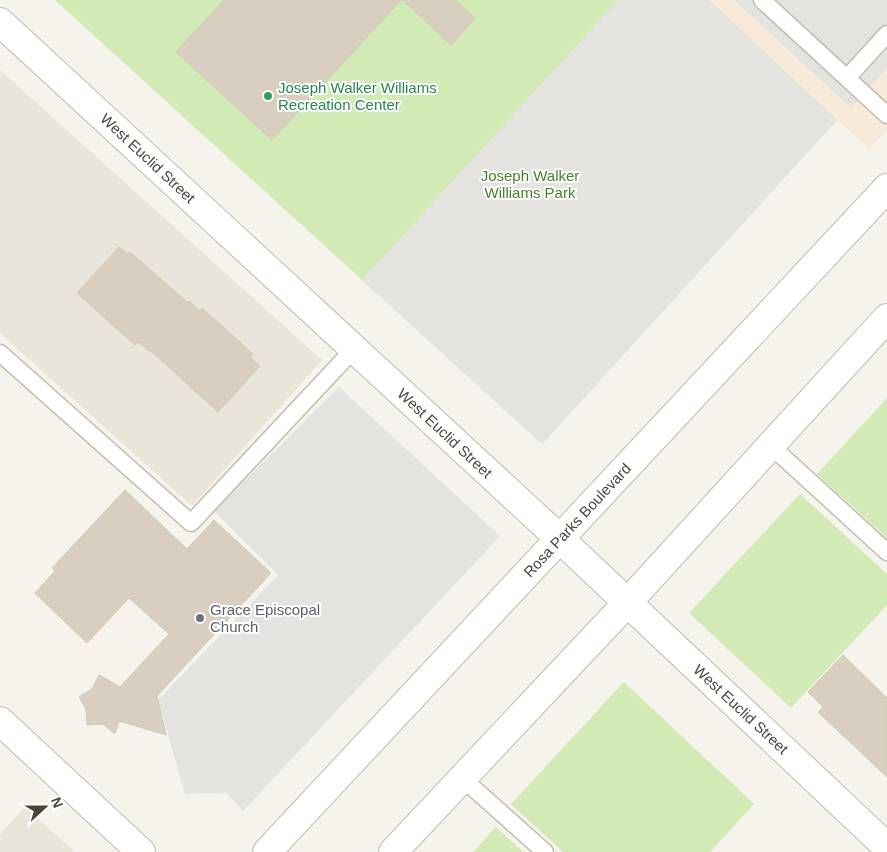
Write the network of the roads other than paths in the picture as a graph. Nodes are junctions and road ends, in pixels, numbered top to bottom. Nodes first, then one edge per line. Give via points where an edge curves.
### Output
1 (762, 0) edge
2 (0, 22) edge
3 (887, 34) edge
4 (847, 78) junction
5 (887, 115) edge
6 (887, 188) edge
7 (887, 318) edge
8 (354, 349) junction
9 (0, 353) edge
10 (770, 445) junction
11 (559, 538) junction
12 (887, 552) edge
13 (628, 602) junction
14 (4, 733) edge
15 (462, 778) junction
16 (887, 847) edge
17 (141, 852) edge
18 (267, 852) edge
19 (393, 852) edge
20 (545, 852) edge

1 - 4 lane
2 - 8 street, West Euclid Street
3 - 4 lane
4 - 5 lane
6 - 11 street, Rosa Parks Boulevard
7 - 10 street
8 - 9 lane via 191,523
8 - 11 street, West Euclid Street
10 - 12 lane
10 - 13 street
11 - 13 street, West Euclid Street
11 - 18 street, Rosa Parks Boulevard
13 - 15 street
13 - 16 street, West Euclid Street
14 - 17 street
15 - 19 street
15 - 20 lane

